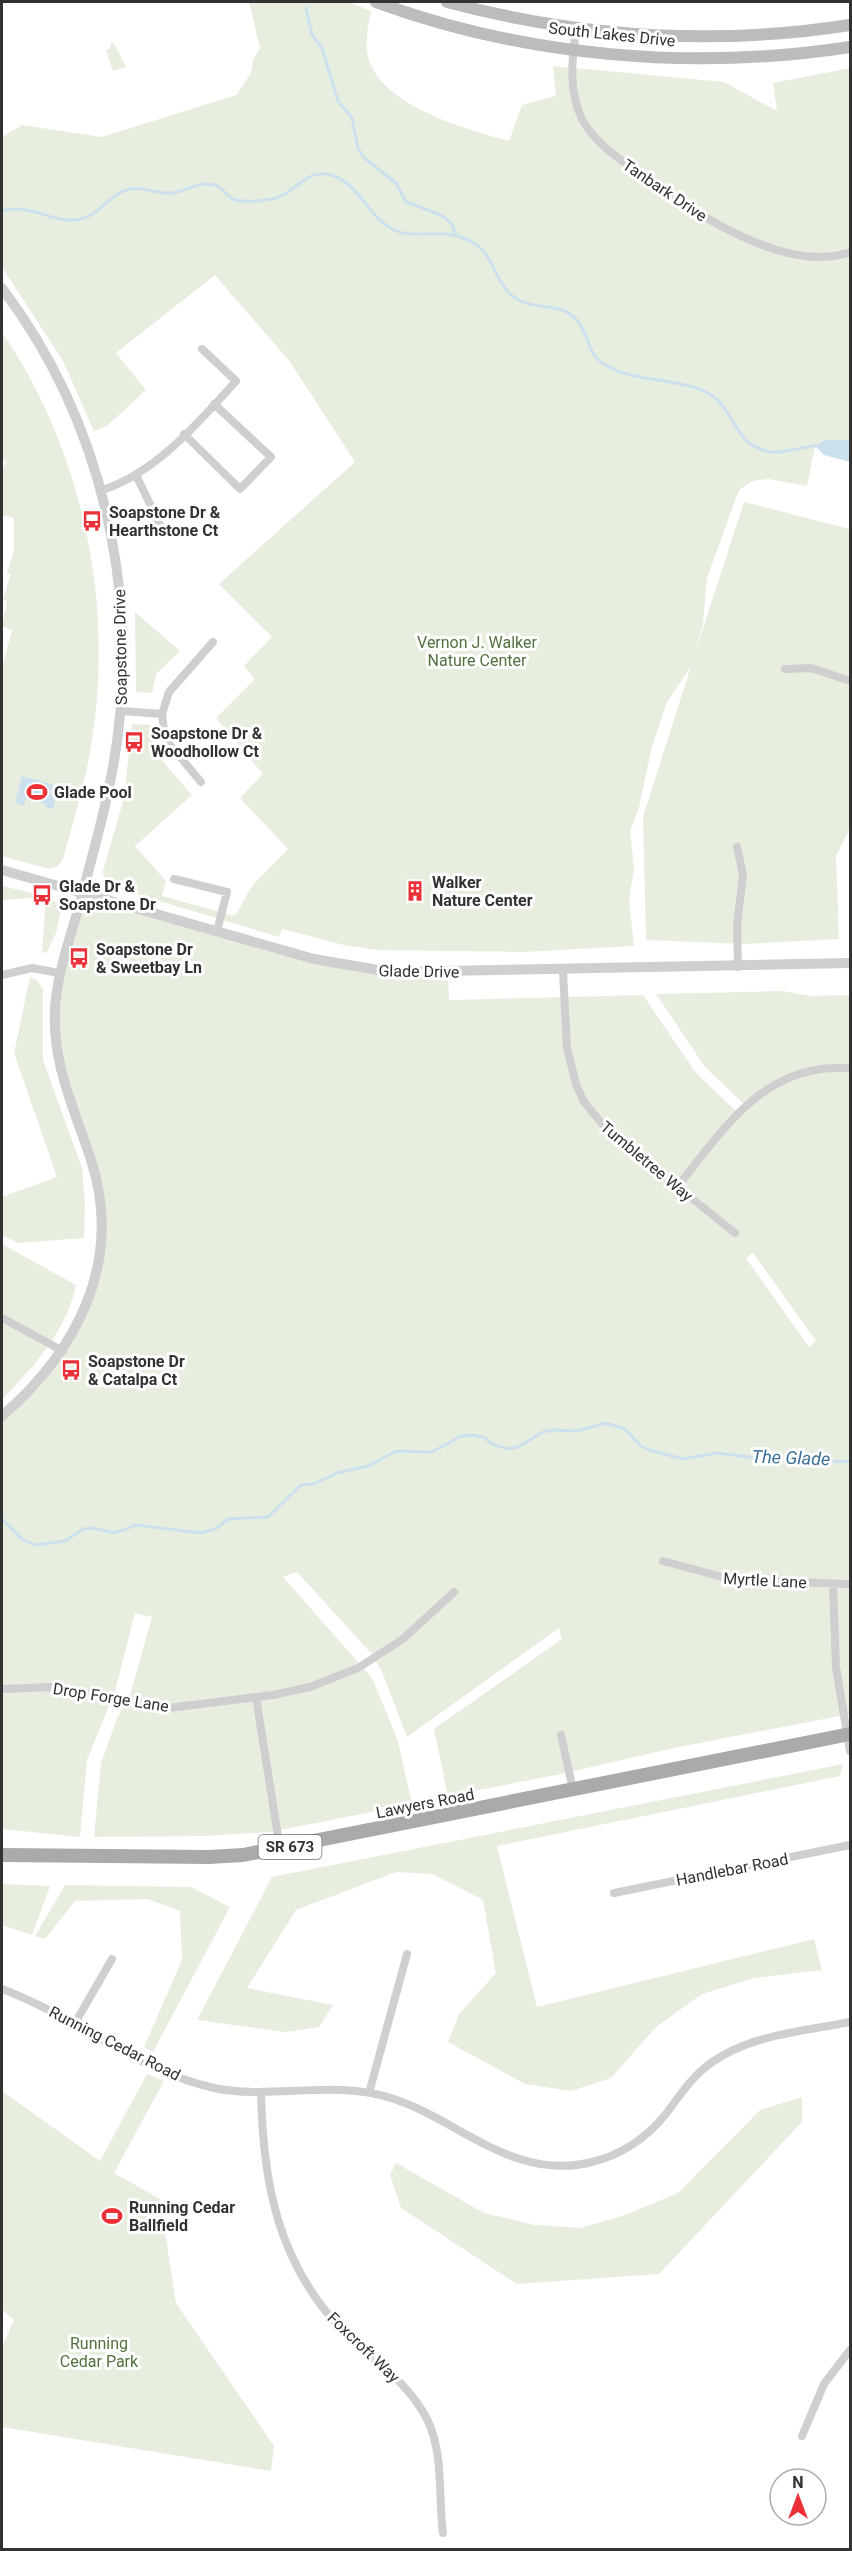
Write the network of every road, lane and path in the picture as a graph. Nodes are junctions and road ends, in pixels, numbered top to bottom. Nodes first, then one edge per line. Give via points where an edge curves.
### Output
1 (376, 2) edge
2 (447, 2) edge
3 (850, 25) edge
4 (576, 29) junction
5 (850, 47) edge
6 (573, 50) junction
7 (850, 252) edge
8 (2, 288) edge
9 (202, 349) dead end
10 (214, 404) junction
11 (184, 434) junction
12 (136, 475) junction
13 (102, 490) junction
14 (163, 531) dead end
15 (213, 642) dead end
16 (785, 669) dead end
17 (850, 681) edge
18 (122, 711) junction
19 (162, 714) junction
20 (201, 782) dead end
21 (737, 847) dead end
22 (2, 870) edge
23 (174, 879) dead end
24 (82, 893) junction
25 (217, 931) junction
26 (850, 963) edge
27 (738, 967) junction
28 (563, 971) junction
29 (59, 973) junction
30 (2, 975) edge
31 (850, 1068) edge
32 (677, 1187) junction
33 (735, 1233) dead end
34 (2, 1318) edge
35 (63, 1351) junction
36 (2, 1416) edge
37 (663, 1561) dead end
38 (850, 1584) edge
39 (833, 1585) junction
40 (454, 1592) dead end
41 (2, 1689) edge
42 (256, 1697) junction
43 (849, 1734) edge
44 (561, 1735) dead end
45 (850, 1750) edge
46 (573, 1790) junction
47 (850, 1845) edge
48 (280, 1849) junction
49 (2, 1855) edge
50 (614, 1893) dead end
51 (406, 1954) dead end
52 (112, 1959) dead end
53 (2, 1989) edge
54 (850, 2022) edge
55 (75, 2023) junction
56 (261, 2093) junction
57 (369, 2093) junction
58 (850, 2350) edge
59 (802, 2436) dead end
60 (443, 2533) dead end

1 - 6 main road, South Lakes Drive via 457,27
2 - 4 main road, South Lakes Drive
3 - 4 main road, South Lakes Drive via 722,36
4 - 6 street, Tanbark Drive
5 - 6 main road, South Lakes Drive via 719,59
6 - 7 street, Tanbark Drive via 575,101 591,133 611,153 676,201 774,248 817,257
8 - 13 street, Soapstone Drive via 68,399
9 - 10 street via 236,381
10 - 11 street
10 - 11 street via 271,457 240,489
11 - 12 street
12 - 13 street
12 - 14 street
13 - 18 street, Soapstone Drive via 122,608
15 - 19 street via 169,692
16 - 17 street via 811,668
18 - 19 street
18 - 24 street, Soapstone Drive via 107,798
19 - 20 street via 165,739
21 - 27 street via 743,875 737,925
22 - 24 street, Glade Drive
23 - 25 street via 227,892
24 - 25 street, Glade Drive
24 - 29 street, Soapstone Drive
25 - 28 street, Glade Drive via 360,969 407,974
26 - 27 street, Glade Drive
27 - 28 street, Glade Drive
28 - 32 street, Tumbletree Way via 567,1048 584,1102 609,1132
29 - 30 street via 32,968
29 - 35 street, Soapstone Drive via 54,1015 56,1053 92,1163 100,1221 93,1282 80,1320
31 - 32 street via 793,1075 759,1094 734,1117
32 - 33 street, Tumbletree Way
34 - 35 street
35 - 36 street, Soapstone Drive via 27,1395
37 - 39 street, Myrtle Lane via 732,1580
38 - 39 street, Myrtle Lane
39 - 43 street via 836,1667
40 - 42 street, Drop Forge Lane via 410,1633 358,1668 310,1687
41 - 42 street, Drop Forge Lane via 51,1687 168,1708
42 - 48 street
43 - 45 street
43 - 46 main road, Lawyers Road / SR 673
44 - 46 street
46 - 48 main road, Lawyers Road / SR 673
47 - 50 street, Handlebar Road
48 - 49 main road, Lawyers Road / SR 673 via 209,1857
51 - 57 street
52 - 55 street
53 - 55 street, Running Cedar Road
54 - 57 street, Running Cedar Road via 763,2039 735,2049 701,2070 639,2140 607,2157 572,2166 538,2165 504,2155 414,2107
55 - 56 street, Running Cedar Road via 148,2064 190,2081
56 - 57 street, Running Cedar Road
56 - 60 street, Foxcroft Way via 264,2162 286,2242 310,2289 326,2310 406,2386 428,2420 438,2455
58 - 59 street via 824,2385

